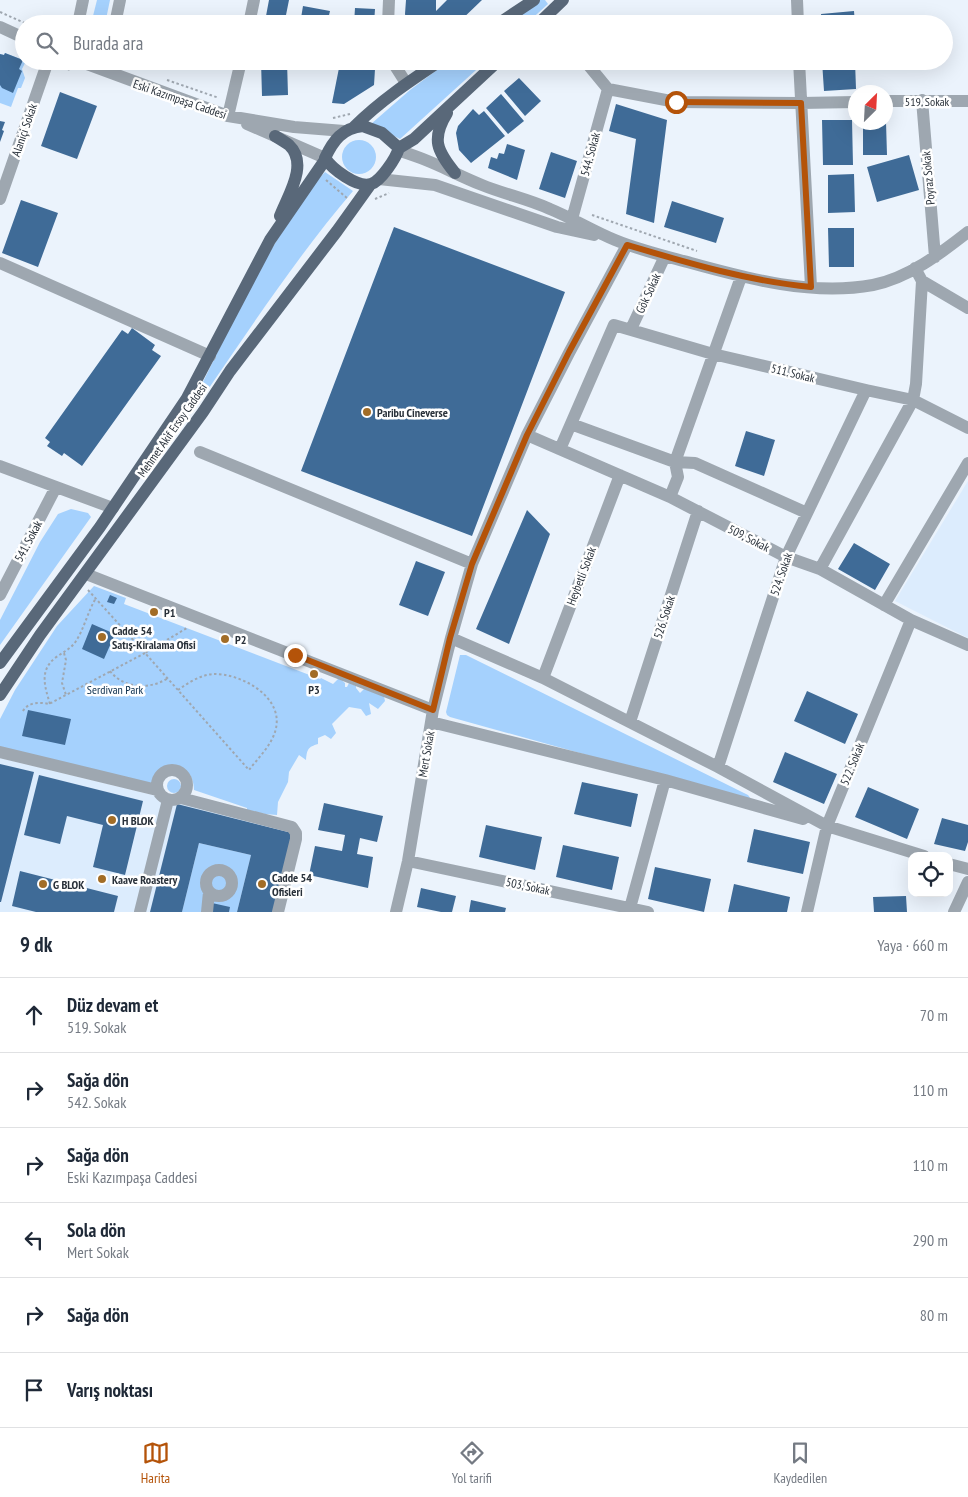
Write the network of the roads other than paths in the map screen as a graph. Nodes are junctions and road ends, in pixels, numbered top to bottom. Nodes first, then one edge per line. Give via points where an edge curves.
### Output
1 (83, 0) edge
2 (120, 0) edge
3 (254, 0) edge
4 (389, 0) edge
5 (534, 0) edge
6 (563, 0) edge
7 (797, 0) edge
8 (80, 15) edge
9 (117, 15) edge
10 (251, 15) edge
11 (388, 15) edge
12 (512, 15) edge
13 (550, 15) edge
14 (798, 15) edge
15 (0, 27) edge
16 (15, 34) edge
17 (45, 70) edge
18 (116, 70) edge
19 (239, 70) edge
20 (398, 70) edge
21 (426, 70) edge
22 (488, 70) edge
23 (592, 70) edge
24 (799, 70) edge
25 (406, 83) junction
26 (608, 89) junction
27 (922, 100) junction
28 (893, 101) edge
29 (968, 101) edge
30 (453, 102) junction
31 (848, 102) edge
32 (801, 103) junction
33 (228, 116) junction
34 (349, 129) junction
35 (275, 136) junction
36 (399, 149) junction
37 (325, 160) junction
38 (454, 173) junction
39 (374, 182) junction
40 (0, 199) edge
41 (573, 214) junction
42 (968, 232) edge
43 (270, 240) junction
44 (613, 240) junction
45 (627, 245) junction
46 (666, 256) junction
47 (934, 257) junction
48 (0, 263) edge
49 (915, 268) junction
50 (741, 277) junction
51 (922, 281) junction
52 (811, 287) junction
53 (968, 308) edge
54 (631, 329) junction
55 (713, 354) junction
56 (210, 356) junction
57 (866, 390) junction
58 (913, 400) junction
59 (571, 424) junction
60 (968, 428) edge
61 (527, 435) junction
62 (560, 449) junction
63 (200, 452) dead end
64 (676, 462) junction
65 (968, 462) edge
66 (0, 466) edge
67 (620, 475) junction
68 (56, 487) junction
69 (670, 497) junction
70 (113, 508) junction
71 (698, 511) junction
72 (807, 513) junction
73 (786, 557) junction
74 (472, 564) junction
75 (820, 569) junction
76 (86, 580) junction
77 (0, 595) edge
78 (884, 605) junction
79 (911, 620) junction
80 (450, 638) junction
81 (968, 645) edge
82 (0, 663) edge
83 (543, 678) junction
84 (0, 695) edge
85 (432, 716) junction
86 (630, 722) junction
87 (0, 752) edge
88 (718, 767) junction
89 (665, 780) junction
90 (157, 790) junction
91 (181, 798) junction
92 (168, 800) junction
93 (827, 826) junction
94 (911, 852) edge
95 (408, 861) junction
96 (953, 865) edge
97 (968, 869) edge
98 (968, 882) edge
99 (209, 892) dead end
100 (630, 908) junction
101 (140, 912) edge
102 (207, 912) edge
103 (278, 912) edge
104 (396, 912) edge
105 (648, 912) edge
106 (807, 912) edge
107 (954, 912) edge

1 - 8 street
2 - 9 street
3 - 10 street
4 - 11 street
5 - 12 main road
6 - 13 main road
7 - 14 street
15 - 16 street
17 - 40 street, Alaniçi Sokak
18 - 33 street, Eski Kazımpaşa Caddesi
19 - 33 street
20 - 25 street
21 - 25 main road
22 - 30 main road
23 - 26 street
24 - 32 street
25 - 34 main road
26 - 32 street via 676,102
26 - 41 street, 544. Sokak
27 - 28 street, 519. Sokak
27 - 29 street, 519. Sokak
27 - 47 street, Poyraz Sokak
30 - 36 main road
30 - 38 main road via 440,124 438,148
31 - 32 street
32 - 52 street
33 - 34 street, Eski Kazımpaşa Caddesi via 294,127
33 - 35 street
34 - 36 main road via 363,126 372,129
34 - 37 main road via 334,142
35 - 37 street
35 - 43 main road via 290,146 298,166
36 - 38 street
36 - 39 main road
37 - 39 main road via 355,182
37 - 43 main road, Mehmet Akif Ersoy Caddesi
38 - 41 street via 483,186
39 - 44 street via 435,185 556,227
39 - 76 main road, Mehmet Akif Ersoy Caddesi via 230,371
41 - 44 street
42 - 47 street
43 - 56 main road, Mehmet Akif Ersoy Caddesi
44 - 45 street
45 - 46 street
45 - 61 street, Mert Sokak
46 - 50 street
46 - 54 street, Gök Sokak
47 - 49 street
48 - 56 street
49 - 51 street
49 - 52 street via 874,284 836,289
50 - 52 street
50 - 55 street
51 - 53 street
51 - 58 street
54 - 55 street, 511. Sokak
54 - 59 street, 511. Sokak via 614,325
55 - 57 street, 511. Sokak
55 - 64 street
56 - 70 main road, Mehmet Akif Ersoy Caddesi via 187,398
57 - 58 street, 511. Sokak
57 - 72 street, 524. Sokak
58 - 60 street, 511. Sokak
58 - 75 street
59 - 62 street
59 - 64 street
61 - 62 street, 509. Sokak
61 - 74 street, Mert Sokak
62 - 67 street, 509. Sokak
63 - 74 street
64 - 69 street via 678,477
64 - 72 street via 695,463
65 - 78 street
66 - 68 street
67 - 69 street, 509. Sokak
67 - 83 street, Heybetli Sokak
68 - 70 street
68 - 77 street, 541. Sokak
69 - 71 street, 509. Sokak
70 - 82 main road, Mehmet Akif Ersoy Caddesi
71 - 73 street, 509. Sokak
71 - 86 street, 526. Sokak
72 - 73 street, 524. Sokak
73 - 75 street, 509. Sokak
73 - 88 street, 524. Sokak
74 - 80 street, Mert Sokak
75 - 78 street, 509. Sokak
76 - 84 main road, Mehmet Akif Ersoy Caddesi via 40,635
76 - 85 street via 144,596
78 - 79 street, 509. Sokak
79 - 81 street, 509. Sokak
79 - 93 street, 522. Sokak
80 - 83 street
80 - 85 street, Mert Sokak
83 - 86 street
85 - 89 street
85 - 95 street, Mert Sokak
86 - 88 street
87 - 90 street
88 - 93 street
89 - 93 street
89 - 100 street
90 - 91 street via 158,780 164,772 179,772 188,784
90 - 92 street
91 - 92 street
91 - 103 street via 292,827 296,839
92 - 101 street
93 - 94 street
93 - 106 street, 522. Sokak
95 - 100 street, 503. Sokak
95 - 104 street, Mert Sokak
96 - 97 street
98 - 107 street
99 - 102 street
100 - 105 street, 503. Sokak

